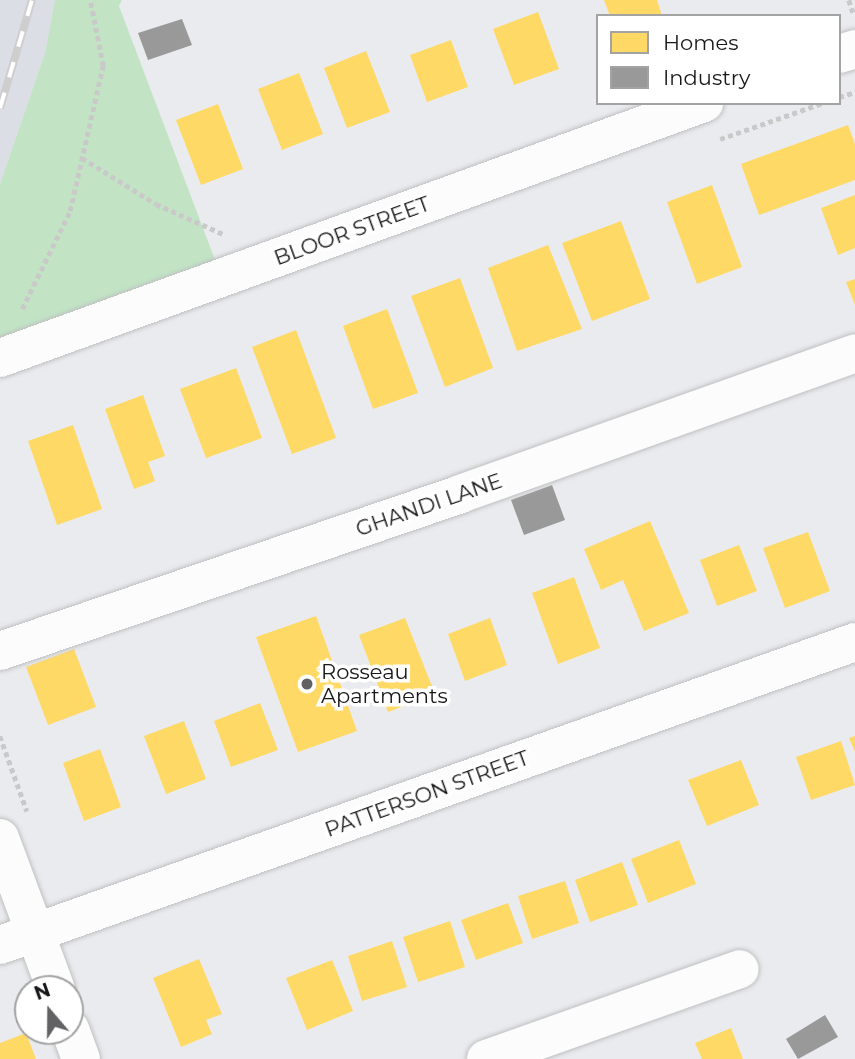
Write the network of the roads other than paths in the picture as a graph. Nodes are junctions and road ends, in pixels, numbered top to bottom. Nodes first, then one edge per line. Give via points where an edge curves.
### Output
1 (698, 105) edge
2 (855, 353) edge
3 (3, 357) edge
4 (855, 642) edge
5 (0, 651) edge
6 (0, 838) edge
7 (35, 933) junction
8 (0, 945) edge
9 (740, 969) dead end
10 (50, 975) edge
11 (486, 1059) edge

1 - 3 street, BLOOR STREET
2 - 5 street, GHANDI LANE
4 - 7 street, PATTERSON STREET
6 - 7 street
7 - 8 street, PATTERSON STREET
7 - 10 street
9 - 11 street

